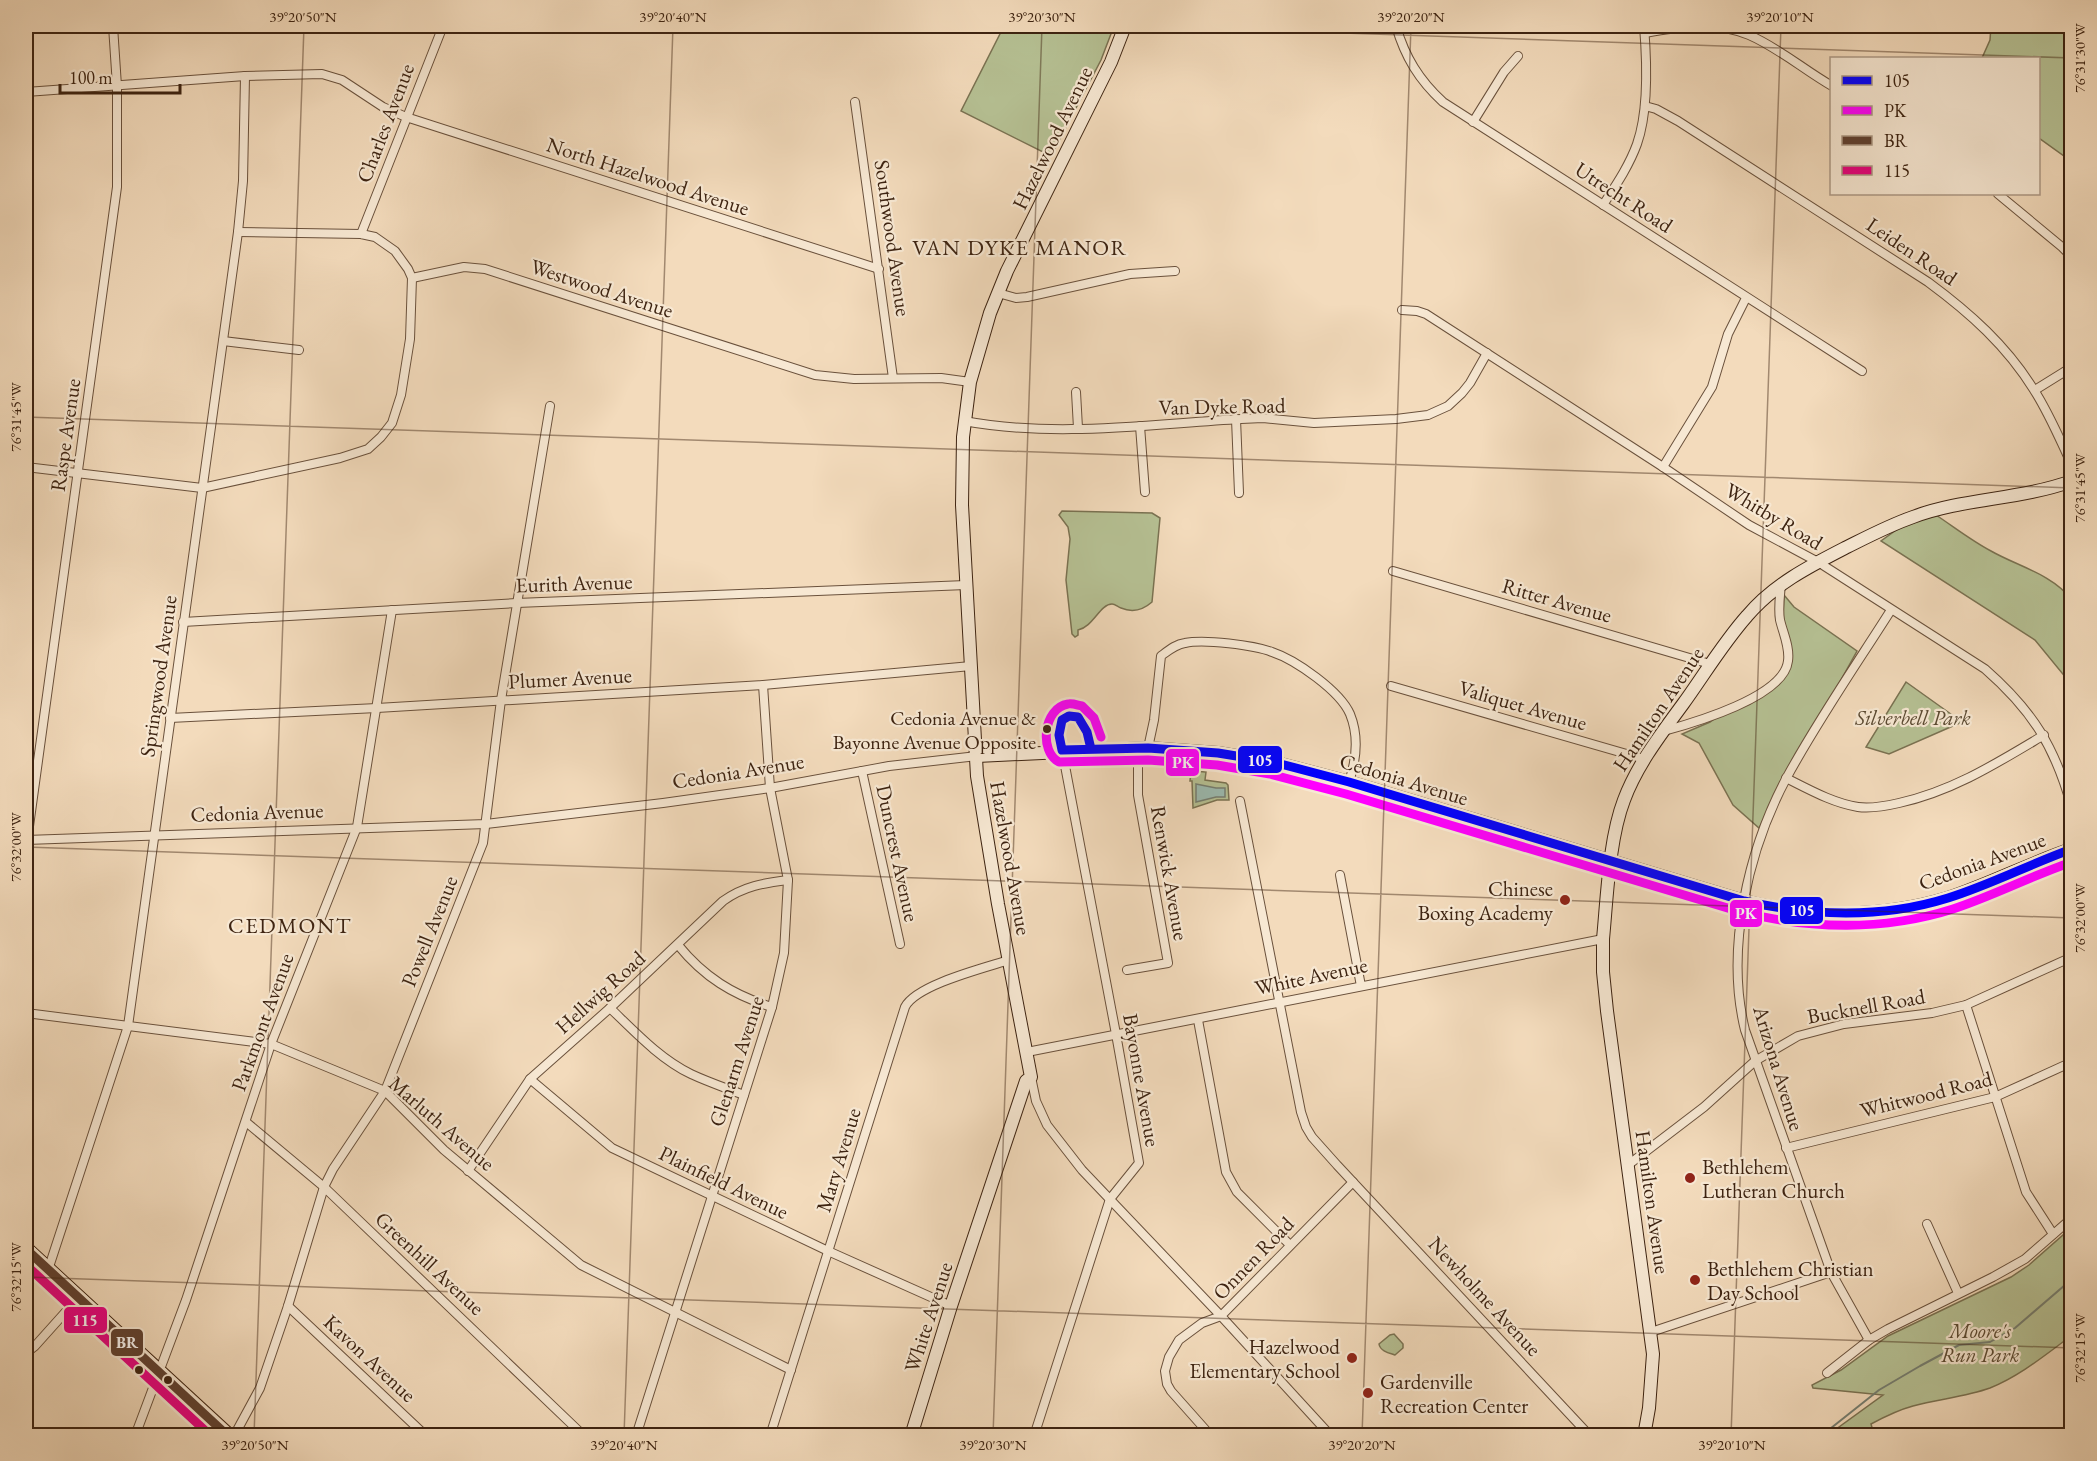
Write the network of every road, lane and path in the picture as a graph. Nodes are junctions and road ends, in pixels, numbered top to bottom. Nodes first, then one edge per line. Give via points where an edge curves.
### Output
1 (113, 26) edge
2 (443, 26) edge
3 (1125, 26) edge
4 (1396, 26) edge
5 (1645, 29) edge
6 (1518, 56) dead end
7 (245, 76) junction
8 (117, 86) junction
9 (1830, 86) edge
10 (26, 92) edge
11 (855, 102) dead end
12 (1645, 106) junction
13 (406, 117) junction
14 (1473, 122) junction
15 (1999, 195) edge
16 (1603, 205) junction
17 (238, 232) junction
18 (361, 234) junction
19 (2072, 257) edge
20 (879, 269) junction
21 (1175, 271) dead end
22 (412, 278) junction
23 (998, 293) junction
24 (1746, 298) junction
25 (1402, 310) dead end
26 (223, 341) junction
27 (299, 350) dead end
28 (1487, 353) junction
29 (2072, 367) edge
30 (1862, 371) dead end
31 (893, 378) junction
32 (970, 382) junction
33 (2035, 390) junction
34 (1076, 392) dead end
35 (550, 406) dead end
36 (1236, 419) junction
37 (964, 421) junction
38 (1140, 426) junction
39 (1078, 428) junction
40 (2072, 465) edge
41 (1663, 467) junction
42 (26, 468) edge
43 (77, 474) junction
44 (2072, 481) edge
45 (202, 488) junction
46 (1145, 492) dead end
47 (1239, 493) dead end
48 (1818, 562) junction
49 (1393, 571) dead end
50 (1781, 584) junction
51 (966, 585) junction
52 (517, 603) junction
53 (392, 610) junction
54 (1891, 610) junction
55 (183, 622) junction
56 (1710, 664) junction
57 (971, 666) junction
58 (763, 685) junction
59 (1391, 686) dead end
60 (501, 700) junction
61 (377, 708) junction
62 (170, 718) junction
63 (1664, 731) junction
64 (2044, 735) junction
65 (1143, 748) junction
66 (1062, 750) junction
67 (977, 756) junction
68 (1644, 759) junction
69 (862, 771) junction
70 (1786, 778) junction
71 (1349, 782) junction
72 (770, 788) junction
73 (1240, 801) dead end
74 (2072, 808) edge
75 (486, 824) junction
76 (357, 827) junction
77 (153, 835) junction
78 (26, 843) edge
79 (2072, 849) edge
80 (1612, 861) junction
81 (1340, 874) dead end
82 (788, 880) junction
83 (1744, 901) junction
84 (1603, 939) junction
85 (900, 944) dead end
86 (678, 945) junction
87 (2072, 957) edge
88 (1009, 960) junction
89 (1127, 970) dead end
90 (1361, 986) junction
91 (1280, 1002) junction
92 (1966, 1005) junction
93 (772, 1007) junction
94 (610, 1008) junction
95 (26, 1013) edge
96 (1198, 1020) junction
97 (128, 1026) junction
98 (1116, 1034) junction
99 (271, 1044) junction
100 (1027, 1052) junction
101 (1755, 1061) junction
102 (2072, 1062) edge
103 (1031, 1077) junction
104 (530, 1080) junction
105 (385, 1091) junction
106 (744, 1095) junction
107 (1995, 1097) junction
108 (246, 1122) junction
109 (1786, 1148) junction
110 (1628, 1165) junction
111 (468, 1171) junction
112 (1353, 1182) junction
113 (324, 1188) junction
114 (711, 1197) junction
115 (1110, 1199) junction
116 (2072, 1218) edge
117 (1927, 1224) dead end
118 (2054, 1234) junction
119 (1290, 1245) junction
120 (26, 1249) edge
121 (828, 1251) junction
122 (48, 1270) junction
123 (1831, 1272) junction
124 (1958, 1293) junction
125 (78, 1298) junction
126 (288, 1306) junction
127 (951, 1306) junction
128 (675, 1312) junction
129 (1221, 1316) junction
130 (1651, 1332) junction
131 (1869, 1340) junction
132 (26, 1353) edge
133 (791, 1370) junction
134 (160, 1372) junction
135 (1827, 1373) dead end
136 (135, 1436) edge
137 (229, 1436) edge
138 (234, 1436) edge
139 (426, 1436) edge
140 (584, 1436) edge
141 (636, 1436) edge
142 (770, 1436) edge
143 (911, 1436) edge
144 (1034, 1436) edge
145 (1210, 1436) edge
146 (1331, 1436) edge
147 (1590, 1436) edge
148 (1644, 1436) edge

1 - 8 street, Raspe Avenue
2 - 13 street, Charles Avenue
3 - 23 street, Hazelwood Avenue
4 - 14 street, Utrecht Road via 1419,78 1443,102
5 - 9 street via 1697,27 1736,31 1770,46
5 - 12 street
6 - 14 street
7 - 8 street, North Hazelwood Avenue
7 - 13 street, North Hazelwood Avenue via 332,76
7 - 17 street, Springwood Avenue
8 - 10 street, North Hazelwood Avenue
8 - 43 street, Raspe Avenue via 117,187
11 - 20 street, Southwood Avenue
12 - 16 street via 1633,154
12 - 33 street, Leiden Road via 1678,121 1928,282 1983,326
13 - 18 street, Charles Avenue
13 - 20 street, North Hazelwood Avenue
14 - 16 street, Utrecht Road
15 - 19 street
16 - 24 street, Utrecht Road
17 - 18 street
17 - 26 street, Springwood Avenue
18 - 22 street via 375,237 395,251
20 - 31 street, Southwood Avenue
21 - 23 street via 1130,274 1027,297
22 - 31 street, Westwood Avenue via 453,268 485,269 808,374 839,379
22 - 45 street via 410,339 401,395 392,423 375,443 340,458
23 - 32 street, Hazelwood Avenue
24 - 30 street, Utrecht Road
24 - 41 street via 1728,334 1712,387
25 - 28 street, Whitby Road via 1426,314
26 - 27 street
26 - 45 street, Springwood Avenue
28 - 36 street, Van Dyke Road via 1462,393 1448,406 1428,415 1314,423
28 - 41 street, Whitby Road
29 - 33 street
31 - 32 street, Westwood Avenue
32 - 37 street, Hazelwood Avenue
33 - 40 street, Leiden Road
34 - 39 street
35 - 52 street, Powell Avenue
36 - 38 street, Van Dyke Road
36 - 47 street
37 - 39 street, Van Dyke Road via 1017,428
37 - 51 street, Hazelwood Avenue via 962,505
38 - 39 street, Van Dyke Road
38 - 46 street
41 - 48 street, Whitby Road via 1749,525
42 - 43 street
43 - 45 street
43 - 78 street, Raspe Avenue
44 - 48 street, Hamilton Avenue via 2033,493 1928,512 1894,524
45 - 55 street, Springwood Avenue
48 - 50 street, Hamilton Avenue
48 - 54 street, Whitby Road
49 - 56 street, Ritter Avenue
50 - 56 street, Hamilton Avenue via 1747,616
50 - 63 street via 1780,618 1788,662 1781,676 1744,702 1698,722
51 - 52 street, Eurith Avenue
51 - 57 street, Hazelwood Avenue
52 - 53 street, Eurith Avenue
52 - 60 street, Powell Avenue
53 - 55 street, Eurith Avenue
53 - 61 street, Parkmont Avenue
54 - 64 street, Whitby Road via 1985,669
54 - 70 street, Arizona Avenue
55 - 62 street, Springwood Avenue
56 - 63 street, Hamilton Avenue
57 - 58 street, Plumer Avenue
57 - 67 street, Hazelwood Avenue
58 - 60 street, Plumer Avenue
58 - 72 street, Glenarm Avenue
59 - 68 street, Valiquet Avenue
60 - 61 street, Plumer Avenue
60 - 75 street, Powell Avenue
61 - 62 street, Plumer Avenue
61 - 76 street, Parkmont Avenue
62 - 77 street, Springwood Avenue
63 - 68 street, Hamilton Avenue
64 - 70 street via 1950,788 1887,806 1848,805
64 - 74 street, Whitby Road via 2058,763
65 - 66 street, Cedonia Avenue
65 - 71 street, Cedonia Avenue via 1218,753 1273,762
65 - 71 street via 1154,720 1161,656 1186,643 1251,647 1275,653 1306,671 1344,704 1351,716 1356,749
65 - 89 street, Renwick Avenue via 1138,795 1168,963
66 - 67 street, Cedonia Avenue
66 - 98 street, Bayonne Avenue
67 - 69 street, Cedonia Avenue
67 - 88 street, Hazelwood Avenue via 981,802
68 - 80 street, Hamilton Avenue via 1623,801
69 - 72 street, Cedonia Avenue
69 - 85 street, Duncrest Avenue
70 - 83 street, Arizona Avenue
71 - 80 street, Cedonia Avenue
72 - 75 street, Cedonia Avenue
72 - 82 street, Glenarm Avenue
73 - 91 street, Newholme Avenue
75 - 76 street, Cedonia Avenue
75 - 105 street, Powell Avenue via 483,843
76 - 77 street, Cedonia Avenue
76 - 99 street, Parkmont Avenue
77 - 78 street, Cedonia Avenue
77 - 97 street, Springwood Avenue
79 - 83 street, Cedonia Avenue via 1969,890 1906,908 1830,913
80 - 83 street, Cedonia Avenue
80 - 84 street, Hamilton Avenue
81 - 90 street
82 - 86 street, Hellwig Road via 737,891
82 - 93 street, Glenarm Avenue via 784,953
83 - 101 street, Arizona Avenue via 1739,993
84 - 90 street, White Avenue
84 - 110 street, Hamilton Avenue via 1605,990
86 - 93 street via 729,991
86 - 94 street, Hellwig Road
87 - 92 street, Bucknell Road
88 - 100 street, Hazelwood Avenue
88 - 121 street, Mary Avenue via 933,987 909,1000
90 - 91 street, White Avenue
91 - 96 street, White Avenue
91 - 112 street, Newholme Avenue via 1306,1127
92 - 101 street, Bucknell Road via 1821,1029 1798,1036
92 - 107 street
93 - 106 street, Glenarm Avenue
94 - 104 street, Hellwig Road
94 - 106 street via 647,1044 677,1066
95 - 97 street, Marluth Avenue
96 - 98 street, White Avenue
96 - 119 street via 1226,1172 1237,1192
97 - 99 street, Marluth Avenue
97 - 122 street, Springwood Avenue
98 - 100 street, White Avenue
98 - 115 street, Bayonne Avenue via 1139,1163
99 - 105 street, Marluth Avenue
99 - 108 street, Parkmont Avenue
100 - 103 street, Hazelwood Avenue
101 - 109 street, Arizona Avenue
101 - 110 street, Bucknell Road via 1704,1107
102 - 107 street, Whitwood Road
103 - 115 street, Hazelwood Avenue via 1047,1125
103 - 127 street, White Avenue via 1026,1081
104 - 111 street, Hellwig Road
104 - 114 street, Plainfield Avenue via 612,1148 706,1191
105 - 111 street, Marluth Avenue
105 - 113 street, Powell Avenue
106 - 114 street, Glenarm Avenue
107 - 109 street, Whitwood Road
107 - 118 street via 2026,1192
108 - 113 street, Greenhill Avenue
108 - 134 street, Parkmont Avenue
109 - 123 street, Arizona Avenue
110 - 130 street, Hamilton Avenue
111 - 128 street, Marluth Avenue via 581,1265
112 - 119 street, Onnen Road
112 - 147 street, Newholme Avenue
113 - 126 street, Powell Avenue
113 - 140 street, Greenhill Avenue
114 - 121 street, Plainfield Avenue
114 - 128 street, Glenarm Avenue
115 - 129 street, Hazelwood Avenue
115 - 144 street, Bayonne Avenue
116 - 118 street
117 - 124 street
118 - 124 street via 2025,1259
119 - 129 street, Onnen Road
120 - 122 main road
121 - 127 street, Plainfield Avenue
121 - 133 street, Mary Avenue
122 - 125 main road
123 - 130 street
123 - 131 street, Arizona Avenue
124 - 131 street
125 - 132 street
125 - 134 main road
126 - 138 street, Powell Avenue via 260,1388
126 - 139 street, Kavon Avenue
127 - 143 street, White Avenue
128 - 133 street, Marluth Avenue
128 - 141 street, Glenarm Avenue
129 - 145 street, Onnen Road via 1202,1323 1179,1340 1166,1366 1171,1391
129 - 146 street, Hazelwood Avenue
130 - 148 street, Hamilton Avenue via 1652,1379
131 - 135 street
133 - 142 street, Mary Avenue
134 - 136 street, Parkmont Avenue
134 - 137 main road

